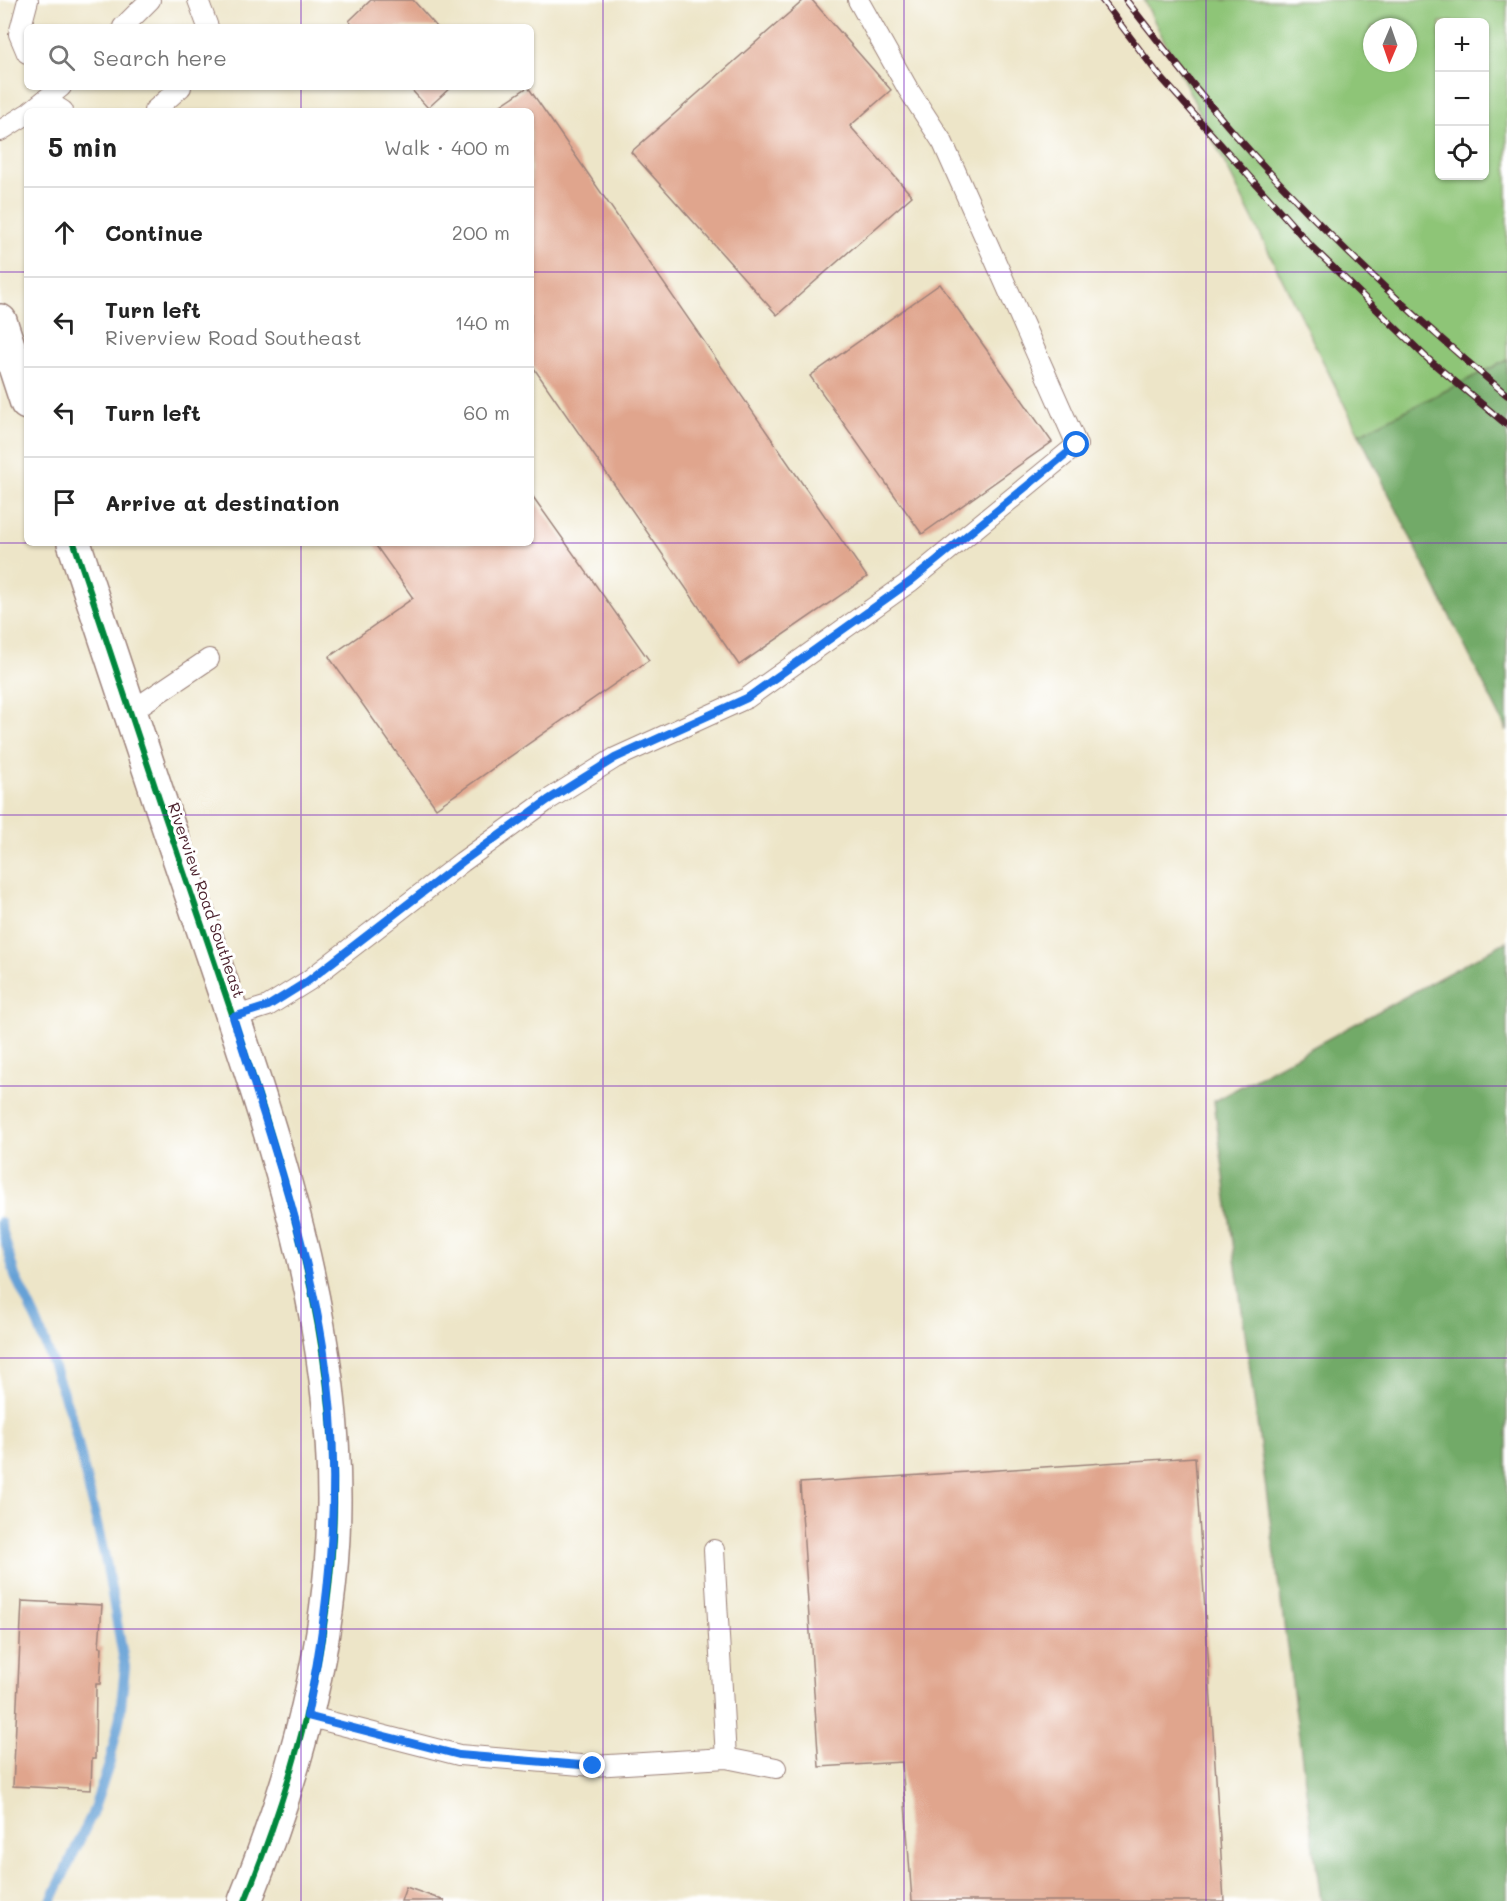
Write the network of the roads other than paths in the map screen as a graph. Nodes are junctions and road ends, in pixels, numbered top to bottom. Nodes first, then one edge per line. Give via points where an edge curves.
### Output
1 (28, 0) edge
2 (150, 0) edge
3 (198, 0) edge
4 (858, 0) edge
5 (126, 24) edge
6 (207, 24) edge
7 (24, 46) edge
8 (178, 90) edge
9 (157, 108) edge
10 (24, 116) edge
11 (0, 131) edge
12 (0, 321) edge
13 (24, 394) edge
14 (75, 546) edge
15 (208, 658) dead end
16 (130, 712) junction
17 (233, 1017) junction
18 (714, 1550) dead end
19 (307, 1716) junction
20 (726, 1758) junction
21 (776, 1768) dead end
22 (245, 1901) edge

1 - 7 lane via 19,34
2 - 5 lane
3 - 6 lane
4 - 17 lane via 942,143 1077,445 911,581 747,698 615,758 462,862 308,981 268,1006
8 - 9 lane
10 - 11 lane
12 - 13 street
14 - 16 street, Riverview Road Southeast
15 - 16 lane
16 - 17 street, Riverview Road Southeast
17 - 19 street, Riverview Road Southeast via 299,1232 323,1346 334,1504 327,1598
18 - 20 lane
19 - 20 lane via 459,1755 593,1766
19 - 22 street, Riverview Road Southeast via 290,1782
20 - 21 lane

